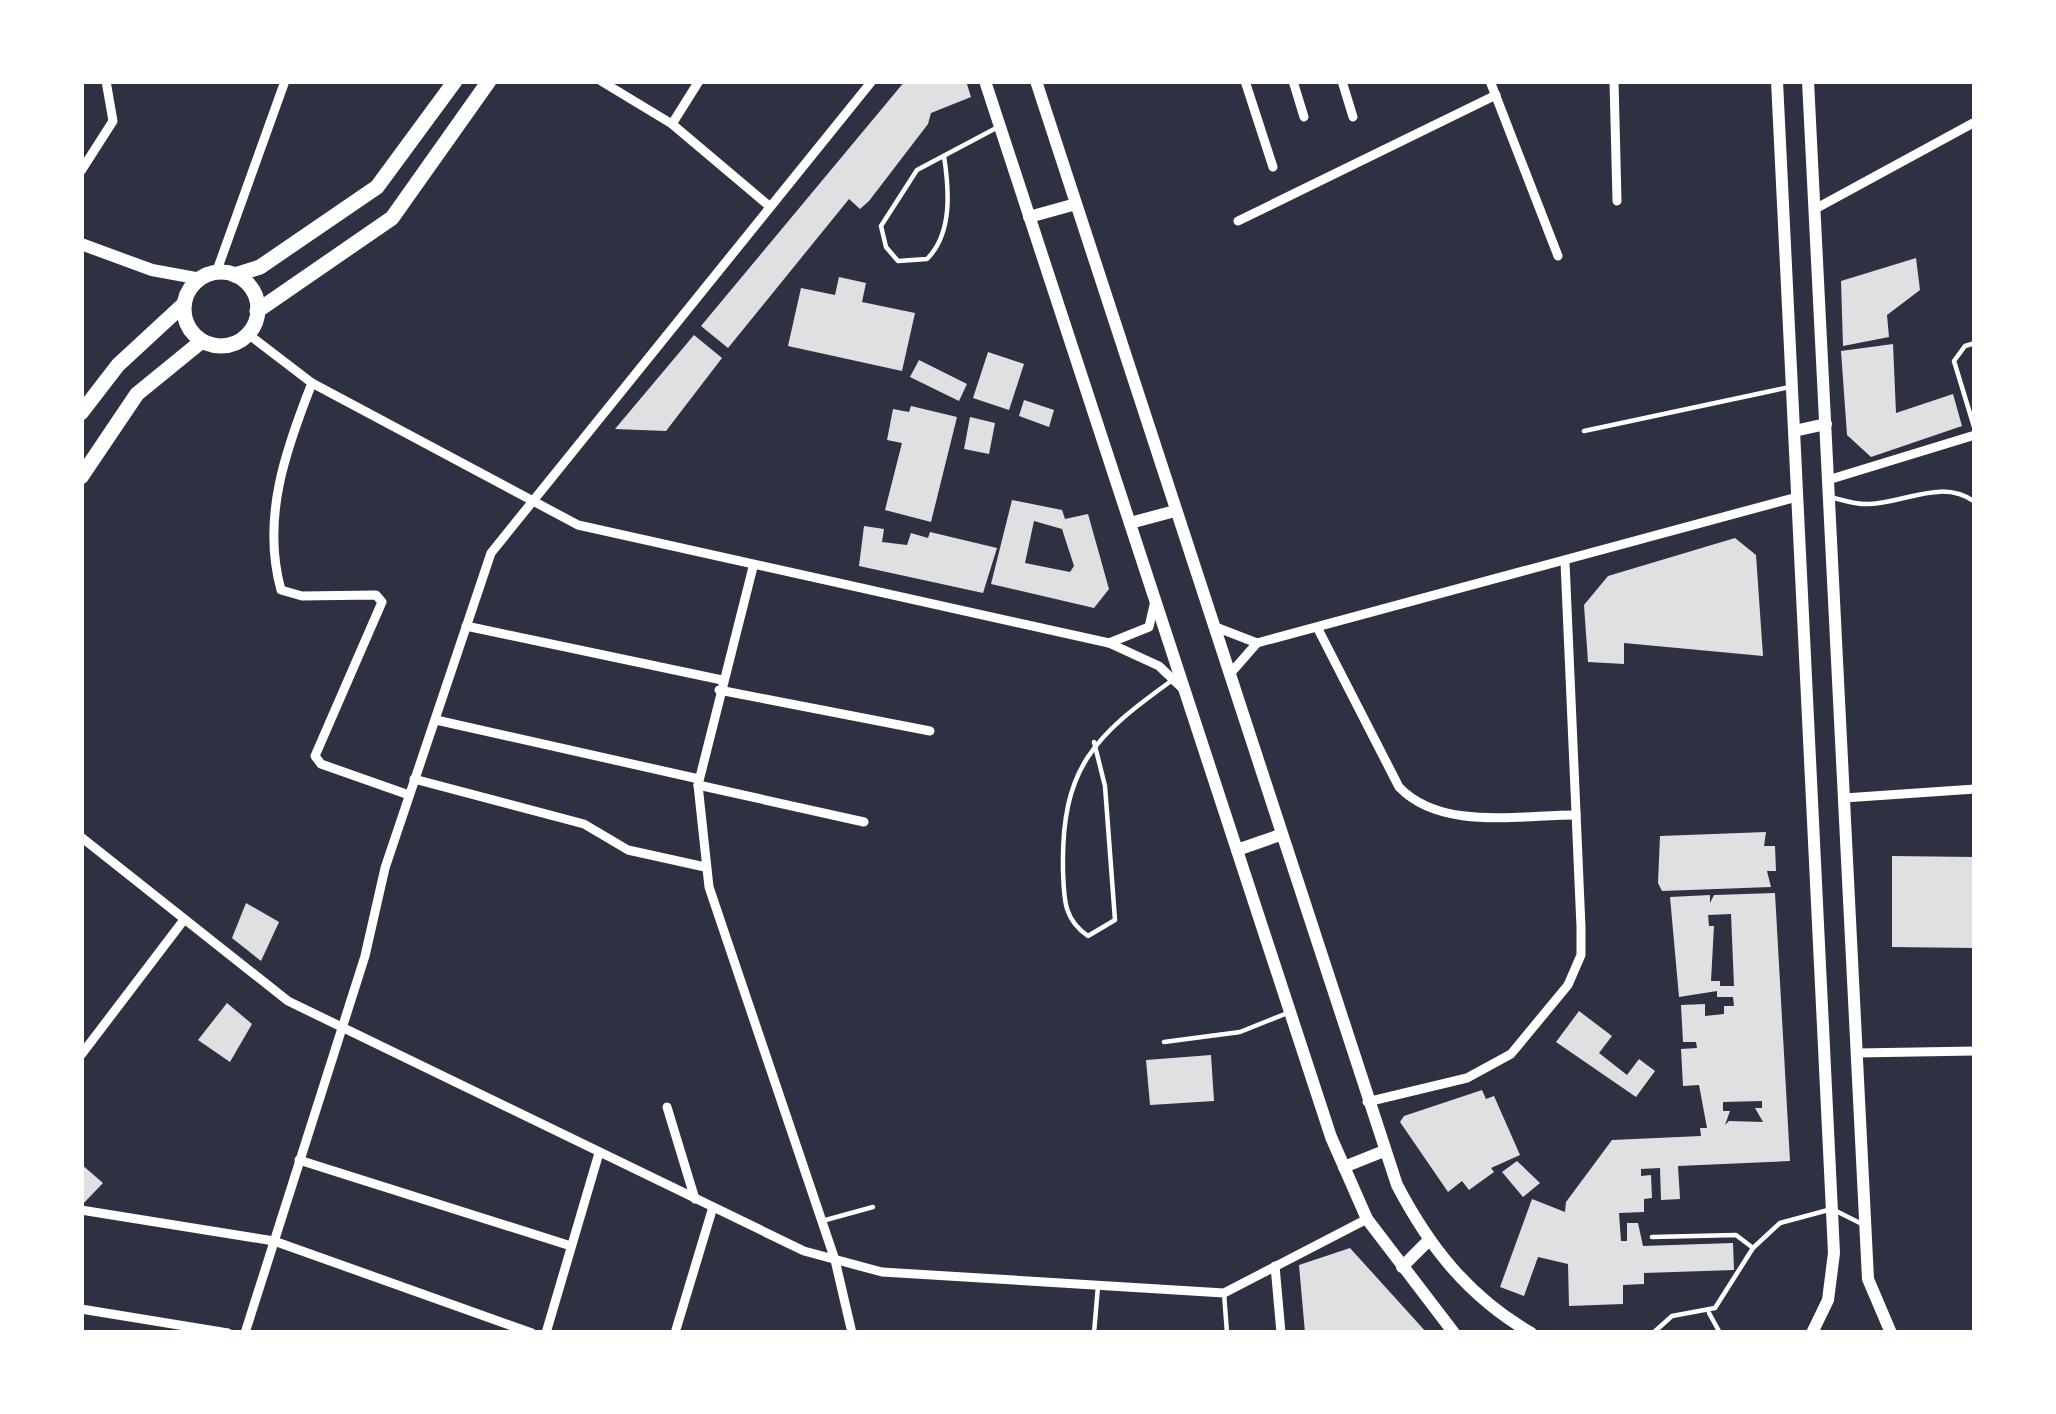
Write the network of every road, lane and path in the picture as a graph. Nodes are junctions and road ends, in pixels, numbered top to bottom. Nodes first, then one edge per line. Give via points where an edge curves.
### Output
1 (106, 81) edge
2 (285, 81) edge
3 (455, 81) edge
4 (489, 81) edge
5 (601, 81) edge
6 (699, 81) edge
7 (872, 81) edge
8 (985, 81) edge
9 (1036, 81) edge
10 (1245, 81) edge
11 (1293, 81) edge
12 (1342, 81) edge
13 (1490, 81) edge
14 (1614, 81) edge
15 (1777, 81) edge
16 (1808, 81) edge
17 (1496, 95) junction
18 (1304, 117) dead end
19 (1353, 117) dead end
20 (1975, 122) edge
21 (672, 124) junction
22 (1000, 126) junction
23 (944, 156) junction
24 (1273, 167) dead end
25 (81, 171) edge
26 (1617, 201) dead end
27 (1076, 203) junction
28 (768, 205) junction
29 (1815, 208) junction
30 (1029, 217) junction
31 (1238, 221) dead end
32 (81, 244) edge
33 (1558, 256) dead end
34 (235, 275) junction
35 (208, 276) junction
36 (184, 304) junction
37 (257, 310) junction
38 (248, 334) junction
39 (202, 341) junction
40 (1975, 343) edge
41 (312, 383) junction
42 (1792, 387) junction
43 (81, 413) edge
44 (1826, 424) junction
45 (1584, 431) dead end
46 (1794, 431) junction
47 (1975, 432) edge
48 (81, 476) edge
49 (1828, 480) junction
50 (1797, 497) junction
51 (1829, 497) junction
52 (1975, 502) edge
53 (528, 503) junction
54 (1175, 511) junction
55 (1130, 524) junction
56 (1565, 562) junction
57 (753, 567) junction
58 (1155, 601) junction
59 (466, 626) junction
60 (1212, 626) junction
61 (1318, 629) junction
62 (1109, 643) junction
63 (1257, 643) junction
64 (1228, 676) junction
65 (1174, 679) junction
66 (721, 685) junction
67 (1185, 691) junction
68 (436, 720) junction
69 (931, 731) dead end
70 (1094, 742) junction
71 (414, 778) junction
72 (699, 782) junction
73 (1975, 789) edge
74 (409, 795) junction
75 (1844, 798) junction
76 (1576, 815) junction
77 (864, 822) dead end
78 (1280, 835) junction
79 (81, 837) edge
80 (1237, 850) junction
81 (705, 866) junction
82 (183, 922) junction
83 (1290, 1012) junction
84 (340, 1028) junction
85 (1164, 1042) dead end
86 (1975, 1051) edge
87 (1857, 1053) junction
88 (81, 1055) edge
89 (1367, 1102) junction
90 (667, 1107) dead end
91 (1384, 1151) junction
92 (599, 1153) junction
93 (299, 1160) junction
94 (689, 1166) junction
95 (1344, 1167) junction
96 (672, 1188) junction
97 (695, 1199) junction
98 (873, 1207) dead end
99 (713, 1208) junction
100 (1832, 1209) junction
101 (81, 1210) edge
102 (1367, 1219) junction
103 (822, 1221) junction
104 (1866, 1226) junction
105 (1652, 1237) dead end
106 (1429, 1240) junction
107 (274, 1241) junction
108 (571, 1246) junction
109 (1753, 1248) junction
110 (835, 1260) junction
111 (1274, 1266) junction
112 (1402, 1267) junction
113 (1098, 1286) junction
114 (1224, 1293) junction
115 (81, 1309) edge
116 (1708, 1313) junction
117 (228, 1333) edge
118 (245, 1333) edge
119 (532, 1333) edge
120 (546, 1333) edge
121 (675, 1333) edge
122 (852, 1333) edge
123 (1094, 1333) edge
124 (1227, 1333) edge
125 (1281, 1333) edge
126 (1454, 1333) edge
127 (1531, 1333) edge
128 (1653, 1333) edge
129 (1720, 1333) edge
130 (1812, 1333) edge
131 (1891, 1333) edge

1 - 25 street via 114,116
2 - 35 street
3 - 34 highway via 377,187 260,267
4 - 37 highway via 392,218
5 - 21 street
6 - 21 street
7 - 28 street
8 - 22 street
9 - 27 street
10 - 24 street
11 - 18 street
12 - 19 street
13 - 17 street
14 - 26 street
15 - 42 street
16 - 29 street
17 - 31 street
17 - 33 street
20 - 29 street
21 - 28 street
22 - 23 lane
22 - 30 street
23 - 23 lane via 917,170 881,226 898,261 927,259 938,248 950,194
27 - 30 street
27 - 54 street
28 - 53 street
29 - 44 street
30 - 55 street
32 - 35 street via 152,270
34 - 35 highway
34 - 37 highway via 252,290
35 - 36 highway
36 - 39 highway
36 - 43 highway via 118,364
37 - 38 highway
38 - 39 highway via 226,346
38 - 41 street
39 - 48 highway via 137,394
40 - 47 lane via 1954,361
41 - 53 street
41 - 74 street via 279,465 281,590 376,596 382,605 315,756
42 - 45 lane
42 - 46 street
44 - 46 street
44 - 49 street
46 - 50 street
47 - 49 street
49 - 51 street
50 - 56 street
50 - 100 street
51 - 52 lane via 1873,504 1937,490
51 - 75 street
53 - 57 street via 578,525
53 - 59 street via 491,553
54 - 55 street
54 - 60 street
55 - 58 street
56 - 61 street
56 - 76 street
57 - 62 street
57 - 66 street
58 - 62 street via 1149,627
58 - 67 street
59 - 66 street
59 - 68 street
60 - 63 street
60 - 64 street
61 - 63 street
61 - 76 street via 1399,788 1415,804 1449,814
62 - 65 street
63 - 64 street
64 - 78 street
65 - 67 street
65 - 70 lane
66 - 69 street
66 - 72 street
67 - 80 street
68 - 71 street
68 - 72 street
70 - 70 lane via 1115,920 1088,936 1072,925 1064,904 1062,830 1066,800
71 - 74 street
71 - 81 street via 584,824 628,850
72 - 77 street
72 - 81 street
73 - 75 street
74 - 84 street
75 - 87 street
76 - 89 street via 1581,955 1568,986 1492,1067
78 - 80 street
78 - 89 street
79 - 82 street
80 - 83 street
81 - 103 street
82 - 84 street via 288,1001
82 - 88 street
83 - 85 lane via 1240,1032
83 - 95 street
84 - 92 street
84 - 93 street
86 - 87 street
87 - 104 street
89 - 91 street
90 - 94 street
91 - 95 street
91 - 106 street
92 - 96 street
92 - 108 street
93 - 107 street
93 - 108 street
94 - 96 street
94 - 97 street
95 - 102 street
96 - 97 street
97 - 99 street
98 - 103 lane
99 - 110 street
99 - 121 street
100 - 104 lane
100 - 109 lane via 1780,1223
100 - 130 street via 1832,1281
101 - 107 street
102 - 111 street
102 - 112 street
103 - 110 street
104 - 131 street via 1868,1279
105 - 109 lane via 1736,1235
106 - 112 street
106 - 127 street via 1468,1289
107 - 118 street
107 - 119 street
108 - 120 street
109 - 116 lane
110 - 113 street via 882,1272
110 - 122 street
111 - 114 street
111 - 125 street
112 - 126 street
113 - 114 street
113 - 123 lane
114 - 124 lane
115 - 117 street
116 - 128 lane via 1672,1316
116 - 129 lane

